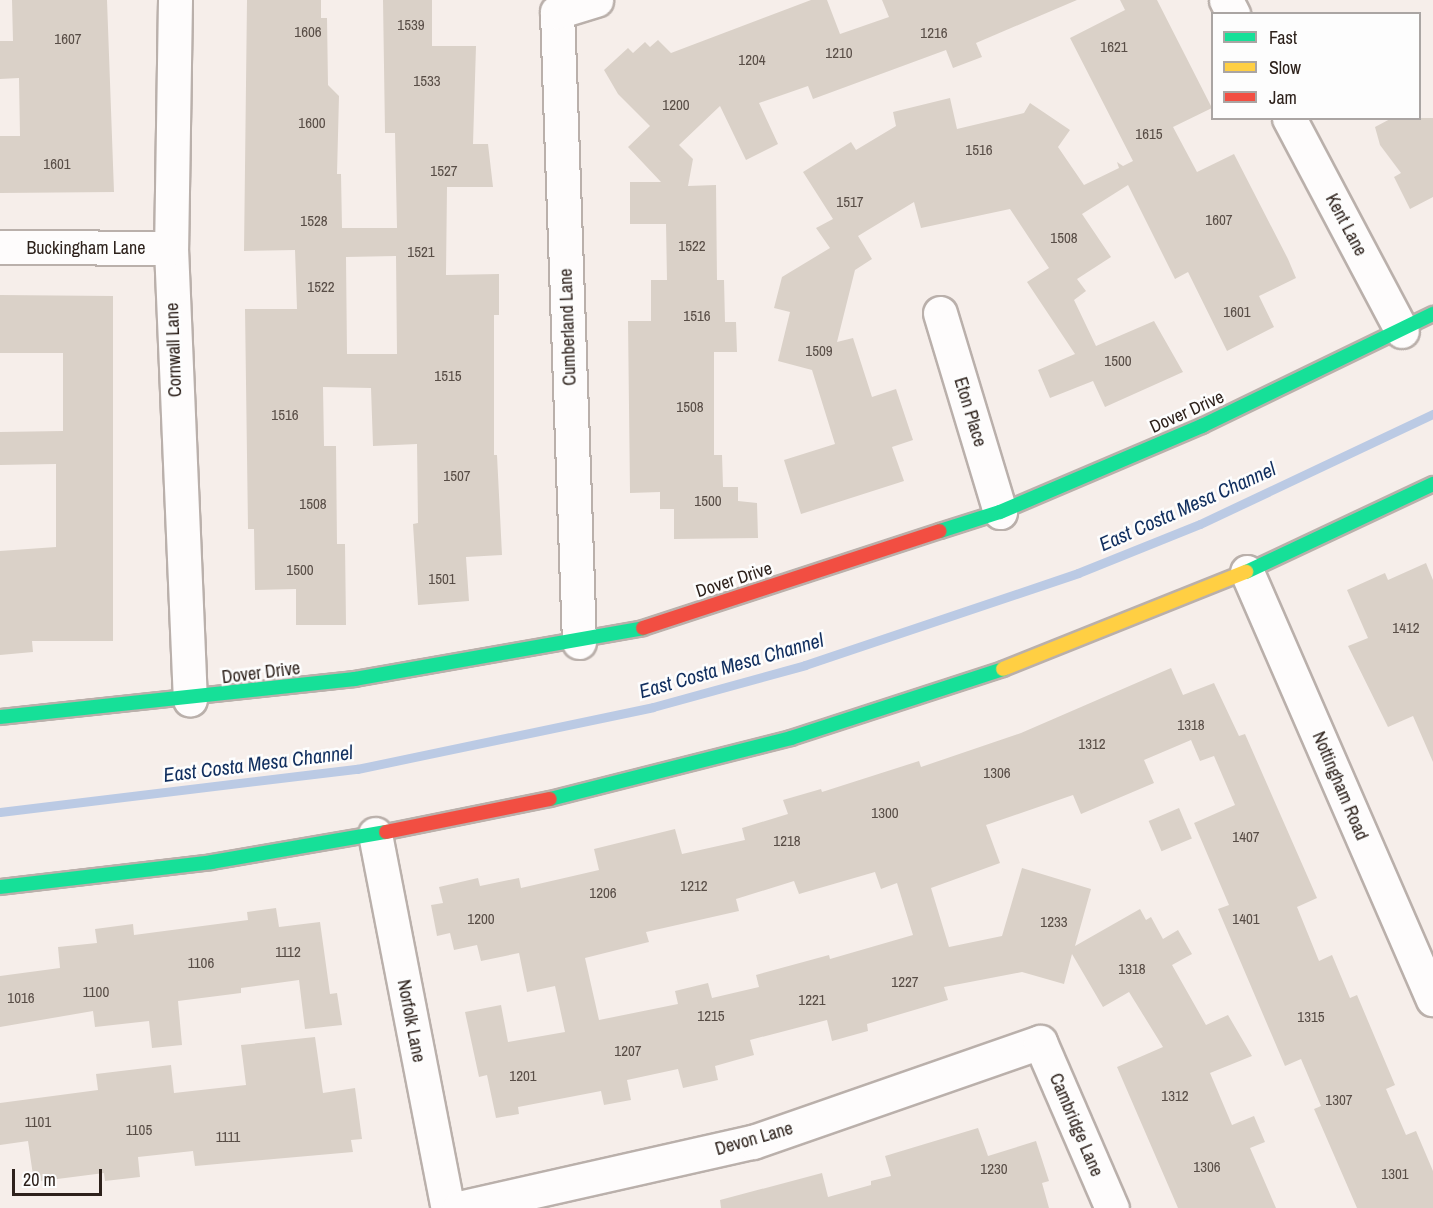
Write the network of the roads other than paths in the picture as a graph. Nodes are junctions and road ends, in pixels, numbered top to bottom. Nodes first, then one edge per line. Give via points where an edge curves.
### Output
1 (175, 0) edge
2 (596, 0) edge
3 (1290, 120) edge
4 (0, 247) edge
5 (171, 248) junction
6 (940, 313) dead end
7 (1433, 314) edge
8 (1402, 331) junction
9 (1433, 484) edge
10 (1000, 512) junction
11 (1247, 572) junction
12 (579, 642) junction
13 (190, 700) junction
14 (0, 717) edge
15 (375, 834) junction
16 (0, 887) edge
17 (1433, 999) edge
18 (1040, 1042) joint
19 (448, 1208) edge
20 (459, 1208) edge
21 (1112, 1208) edge

1 - 5 street, Cornwall Lane
2 - 12 street, Cumberland Lane via 557,12
3 - 8 street, Kent Lane
4 - 5 street, Buckingham Lane
5 - 13 street, Cornwall Lane
6 - 10 street, Eton Place
7 - 8 street, Dover Drive
8 - 10 street, Dover Drive via 1202,426
9 - 11 street
10 - 12 street, Dover Drive via 644,628
11 - 15 street via 1032,659 791,738 535,803
11 - 17 street, Nottingham Road
12 - 13 street, Dover Drive via 355,679
13 - 14 street, Dover Drive
15 - 16 street via 212,862
15 - 19 street, Norfolk Lane
18 - 20 street, Devon Lane via 753,1142
18 - 21 street, Cambridge Lane

